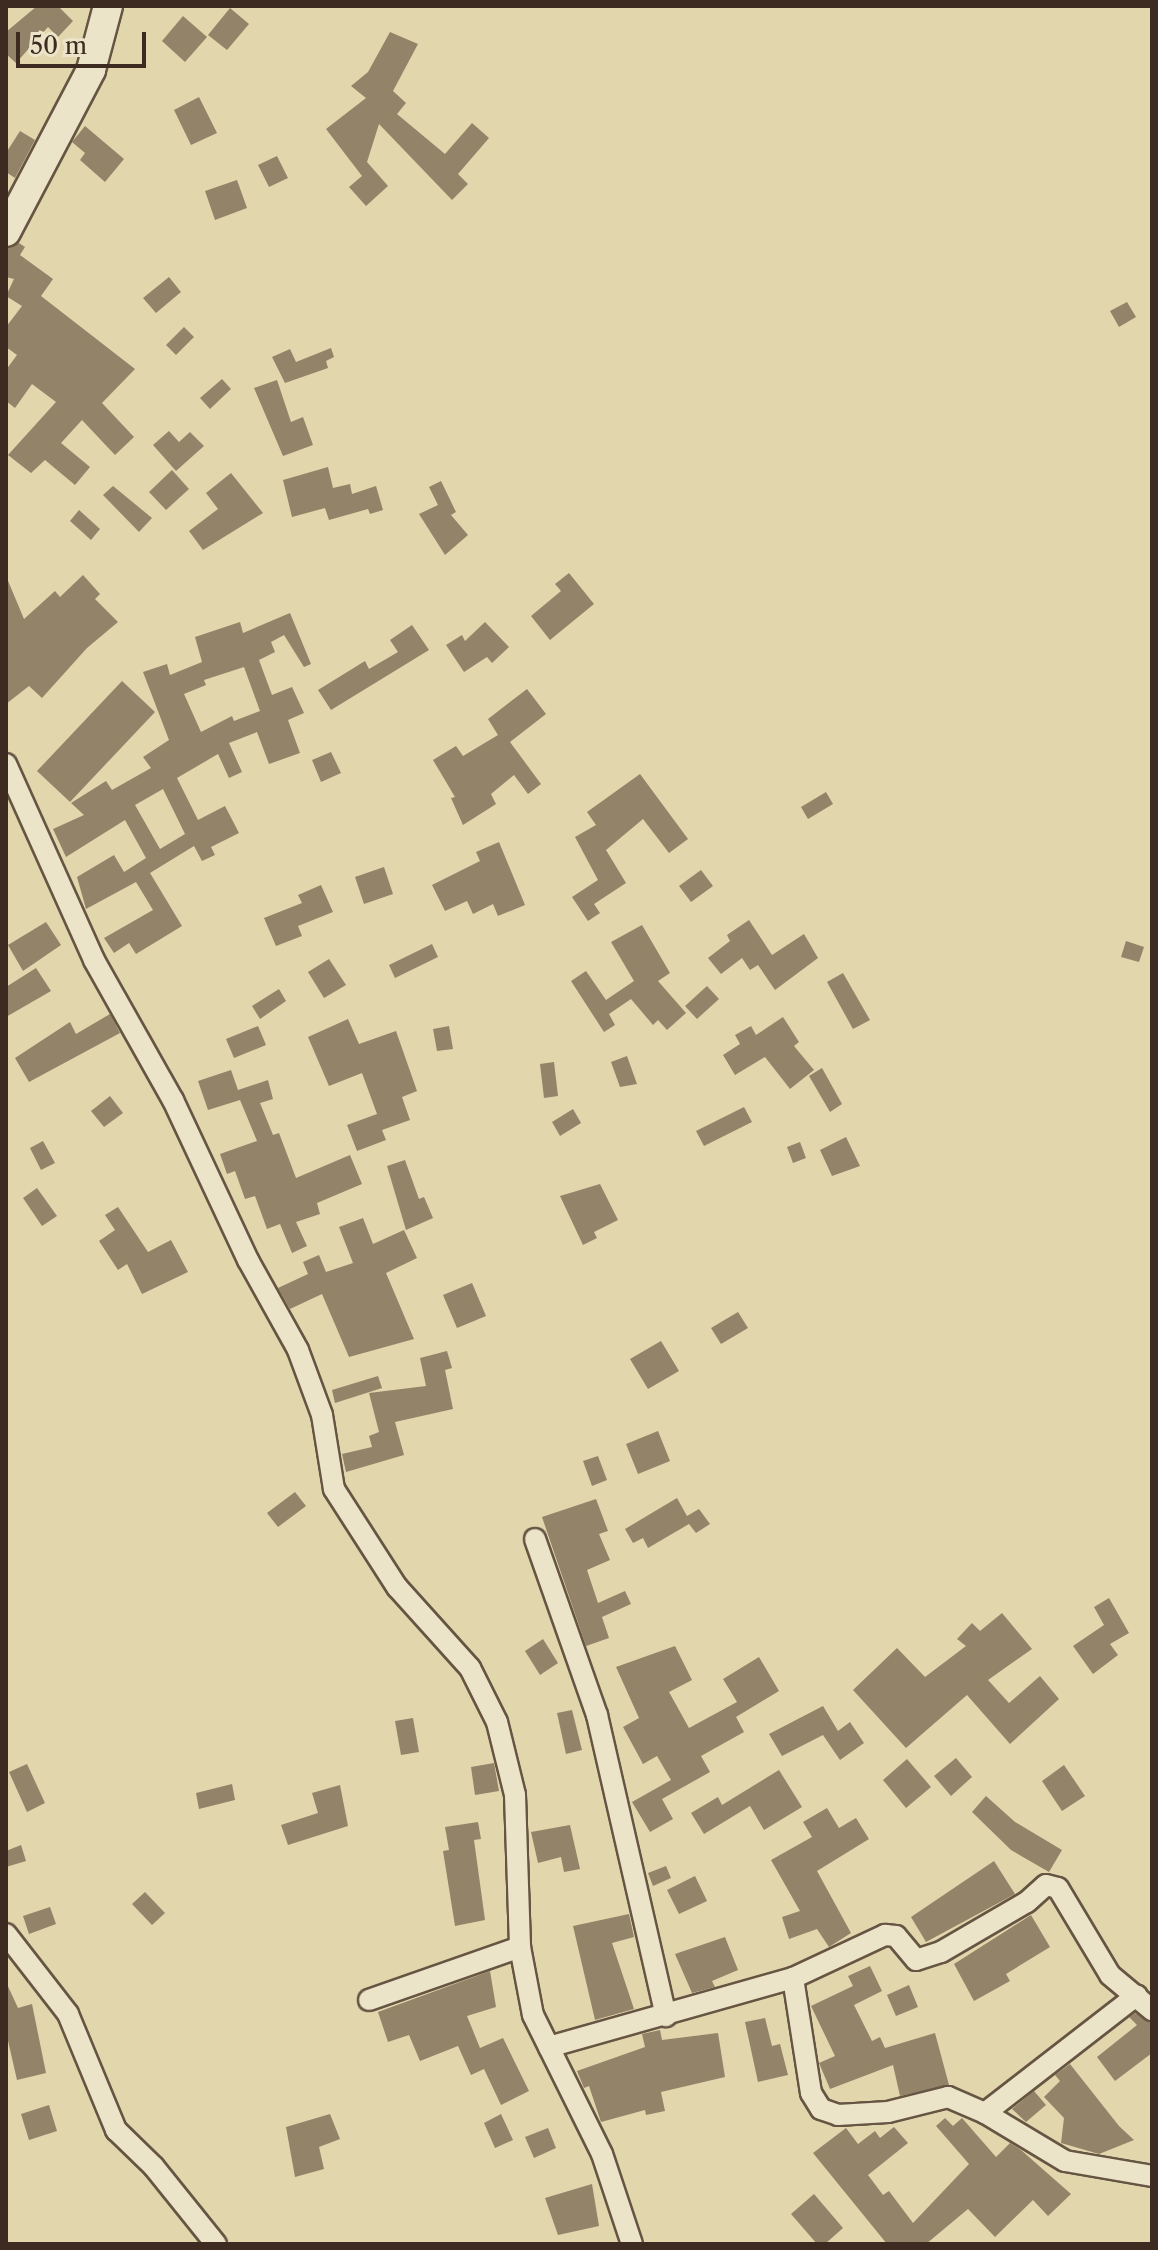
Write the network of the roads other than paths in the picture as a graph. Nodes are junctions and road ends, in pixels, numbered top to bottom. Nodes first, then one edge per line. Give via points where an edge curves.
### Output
1 (108, 6) edge
2 (6, 232) edge
3 (6, 764) edge
4 (535, 1539) dead end
5 (6, 1934) edge
6 (520, 1947) junction
7 (793, 1978) junction
8 (1137, 1995) junction
9 (369, 2000) dead end
10 (1152, 2010) edge
11 (666, 2016) junction
12 (549, 2047) junction
13 (985, 2113) junction
14 (1152, 2176) edge
15 (216, 2244) edge
16 (632, 2244) edge

1 - 2 main road via 91,70
3 - 6 street via 94,960 173,1100 248,1260 298,1350 322,1415 334,1489 397,1587 470,1668 497,1722 515,1795
4 - 11 street via 597,1715
5 - 15 street via 68,2014 116,2130 154,2167
6 - 9 street
6 - 12 street via 533,2015
7 - 8 street via 885,1935 896,1936 916,1960 941,1952 1027,1902 1046,1885 1058,1888 1110,1975
7 - 11 street
7 - 13 street via 811,2093 821,2109 838,2115 888,2112 948,2097
8 - 10 street
8 - 13 street
11 - 12 street
12 - 16 street via 612,2178
13 - 14 street via 1065,2161

